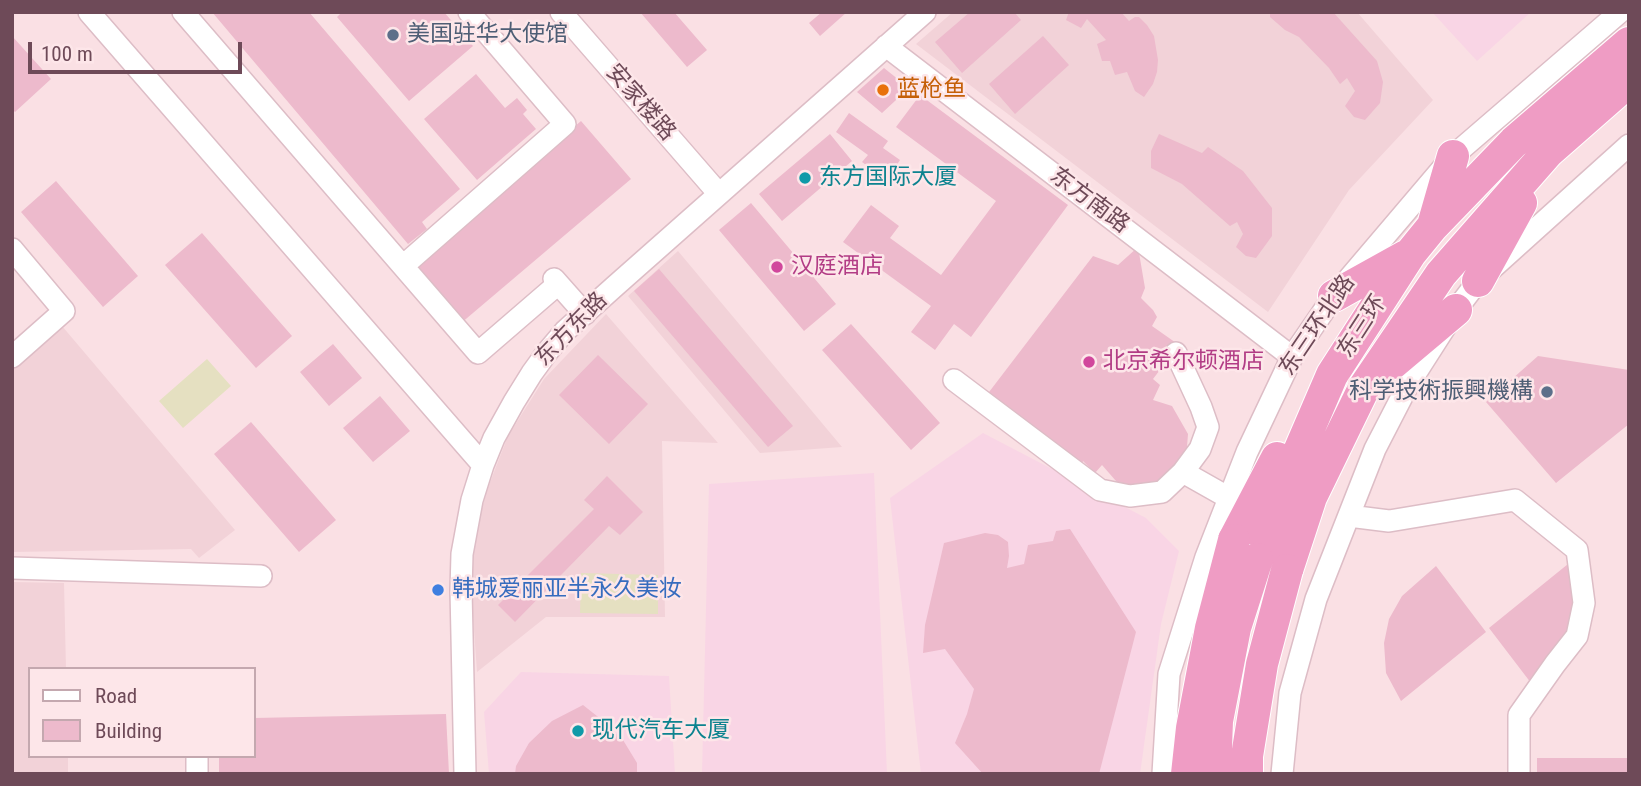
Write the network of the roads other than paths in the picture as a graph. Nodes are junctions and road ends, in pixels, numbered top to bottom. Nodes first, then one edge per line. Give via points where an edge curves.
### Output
1 (89, 12) edge
2 (183, 12) edge
3 (469, 12) edge
4 (561, 12) edge
5 (925, 12) edge
6 (1620, 12) edge
7 (1629, 43) edge
8 (886, 46) junction
9 (1629, 81) edge
10 (1629, 145) edge
11 (1548, 152) junction
12 (1453, 156) junction
13 (719, 194) junction
14 (1432, 228) junction
15 (12, 249) edge
16 (1410, 254) junction
17 (403, 266) junction
18 (1478, 281) junction
19 (1334, 296) junction
20 (1456, 310) junction
21 (584, 314) junction
22 (1176, 353) dead end
23 (12, 357) edge
24 (1292, 357) junction
25 (954, 380) dead end
26 (1364, 386) junction
27 (483, 464) junction
28 (1183, 472) junction
29 (1229, 498) junction
30 (1349, 516) junction
31 (1246, 550) junction
32 (12, 568) edge
33 (261, 576) dead end
34 (1168, 674) junction
35 (1290, 693) junction
36 (465, 774) edge
37 (1163, 774) edge
38 (1187, 774) edge
39 (1215, 774) edge
40 (1247, 774) edge
41 (1282, 774) edge
42 (1519, 774) edge

1 - 27 street
2 - 17 street
3 - 17 street via 565,124
4 - 13 street, 安家楼路
5 - 8 street, 东方东路
6 - 12 street, 东三环北路
7 - 14 highway, 东三环 via 1514,142
8 - 13 street, 东方东路
8 - 24 street, 东方南路
9 - 11 highway, 东三环
10 - 18 street
11 - 18 highway
11 - 26 highway, 东三环 via 1441,274
12 - 14 highway
12 - 19 street, 东三环北路
13 - 21 street, 东方东路
14 - 16 highway, 东三环
15 - 23 street via 64,311
16 - 19 highway
16 - 31 highway, 东三环 via 1332,375 1285,484
17 - 21 street via 478,353 556,282
18 - 20 street
19 - 24 street, 东三环北路
20 - 26 highway
20 - 30 street via 1408,385 1375,449
21 - 27 street, 东方东路 via 532,373
22 - 28 street via 1208,428
24 - 29 street, 东三环北路
25 - 28 street via 1100,490 1130,496 1162,492
26 - 40 highway, 东三环, bridge via 1311,497 1287,570 1262,664
27 - 36 street, 东方东路 via 462,554
28 - 29 street
29 - 34 street, 东三环北路
30 - 35 street via 1317,600
30 - 42 street via 1389,521 1515,500 1577,550 1584,603 1577,636 1519,715
31 - 38 highway, bridge via 1211,628
31 - 39 highway, 东三环, bridge via 1217,722
32 - 33 street
34 - 35 street
34 - 37 street, 东三环北路
35 - 41 street

